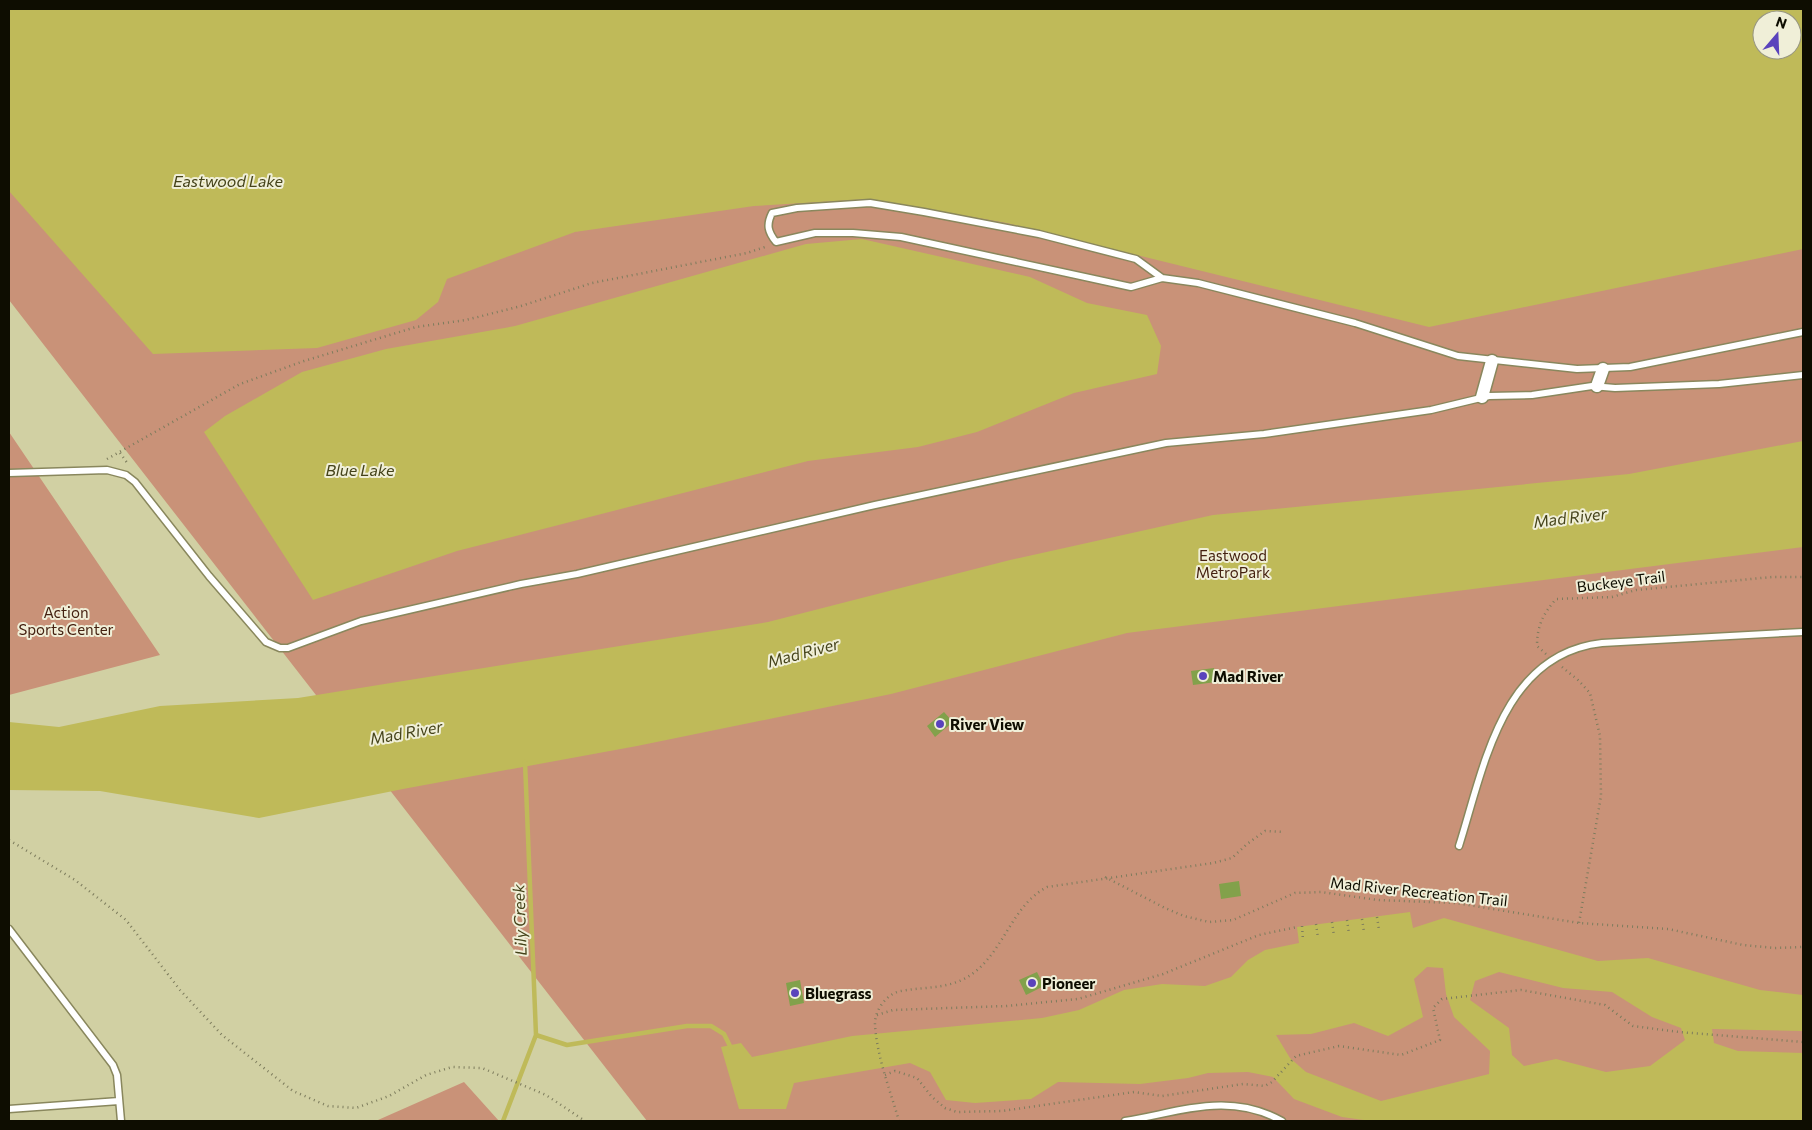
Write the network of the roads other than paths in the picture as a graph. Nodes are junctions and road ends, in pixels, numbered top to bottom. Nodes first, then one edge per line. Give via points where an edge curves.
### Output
1 (1162, 278) junction
2 (1803, 332) edge
3 (1492, 361) junction
4 (1603, 369) junction
5 (1803, 375) edge
6 (1596, 386) junction
7 (1482, 397) junction
8 (9, 472) edge
9 (1803, 632) edge
10 (1459, 846) dead end
11 (9, 929) edge
12 (119, 1101) junction
13 (9, 1109) edge
14 (121, 1121) edge
15 (1125, 1121) edge
16 (1282, 1121) edge

1 - 1 lane via 1136,258 1039,234 870,203 797,208 772,213 767,223 776,242 815,233 901,237 1131,287
1 - 3 lane via 1198,283 1355,323 1458,356
2 - 4 lane via 1630,367
3 - 4 lane
3 - 7 street
4 - 6 street
5 - 6 lane via 1676,386
6 - 7 lane via 1532,395
7 - 8 lane via 1421,412 1264,434 1166,443 1115,453 361,621 288,648 266,642 135,482 116,472
9 - 10 lane via 1602,643 1587,645 1552,659 1525,683 1497,726
11 - 12 lane via 113,1065
12 - 13 lane
12 - 14 lane
15 - 16 lane via 1185,1108 1228,1104 1248,1107

